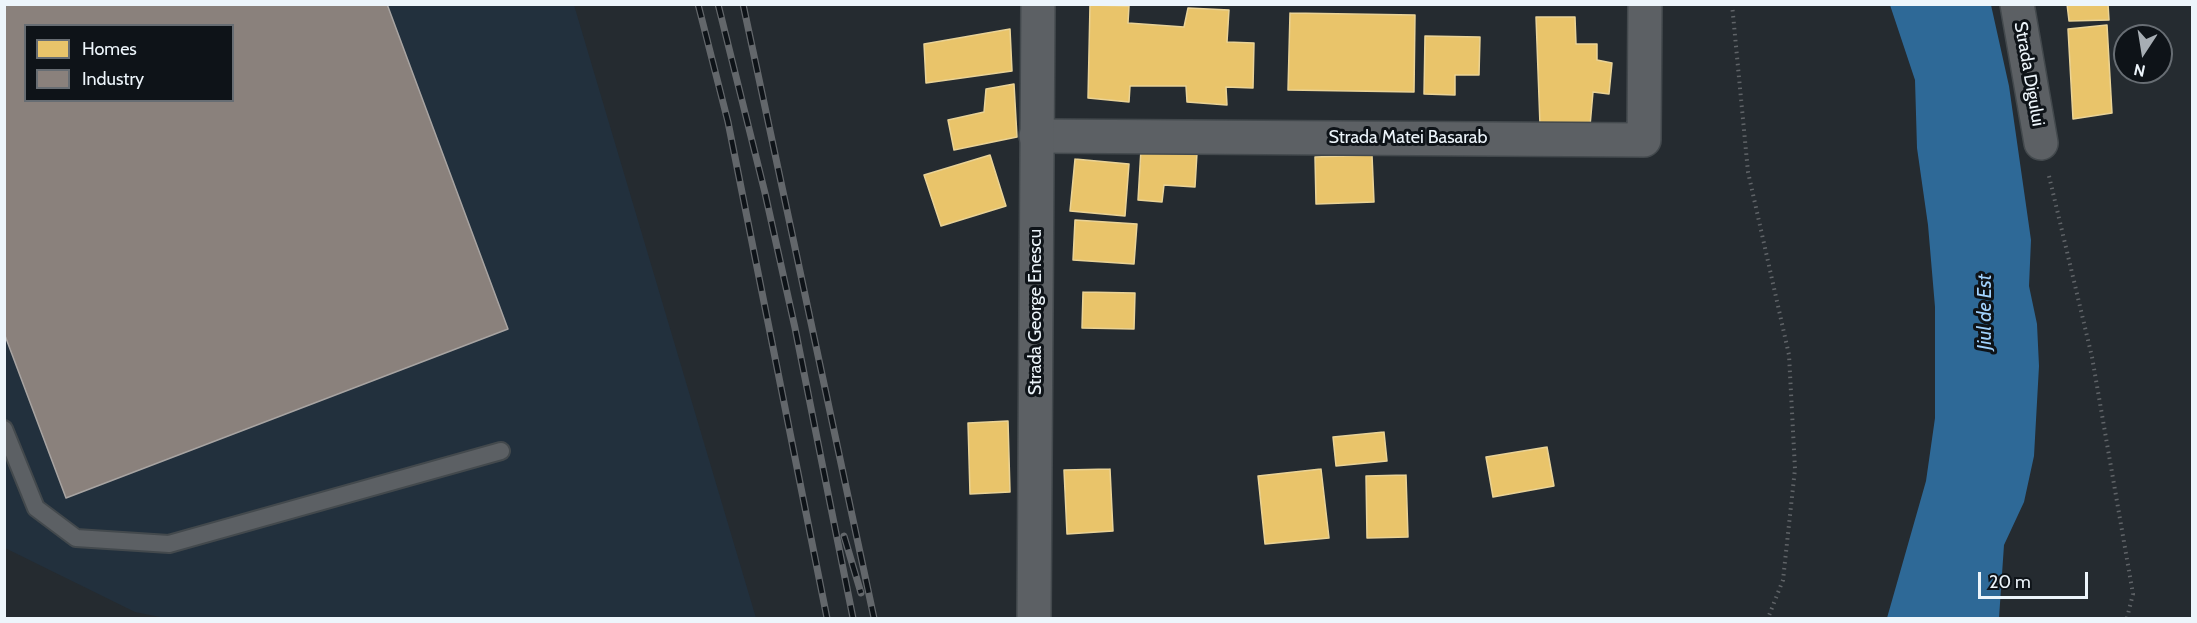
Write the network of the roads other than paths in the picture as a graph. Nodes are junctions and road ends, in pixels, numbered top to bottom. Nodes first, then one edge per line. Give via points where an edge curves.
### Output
1 (1038, 4) edge
2 (1645, 4) edge
3 (2017, 4) edge
4 (1036, 136) junction
5 (2042, 143) road end
6 (4, 429) edge
7 (501, 451) dead end
8 (1034, 618) edge

1 - 4 street, Strada George Enescu
2 - 4 street, Strada Matei Basarab via 1644,140
3 - 5 street, Strada Digului
4 - 8 street, Strada George Enescu
6 - 7 lane via 36,508 76,538 169,544

